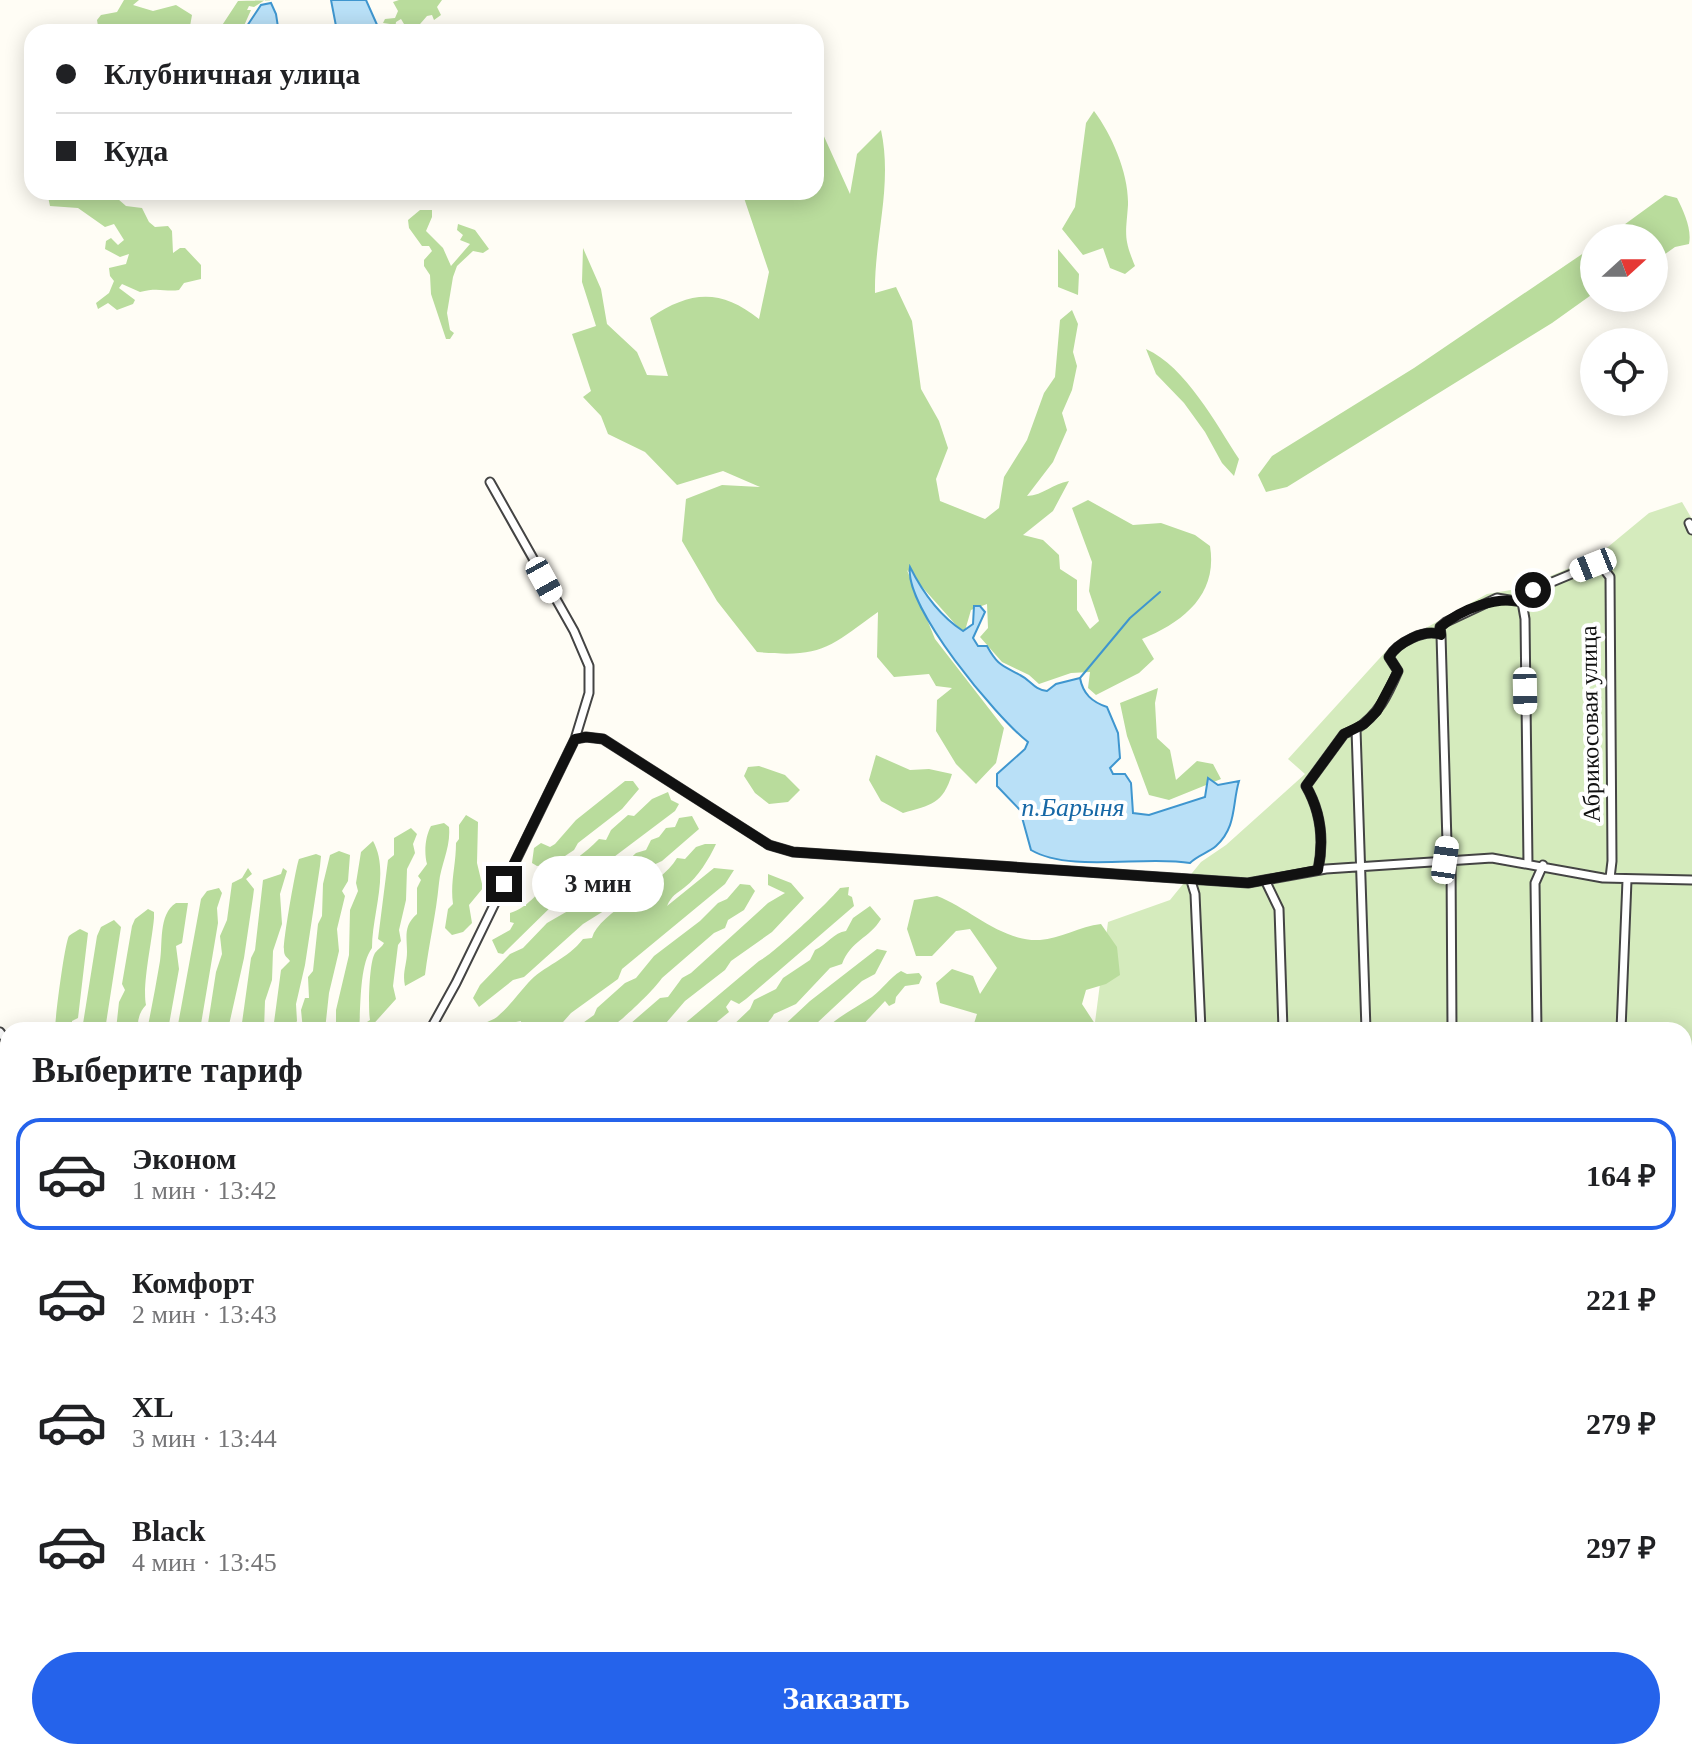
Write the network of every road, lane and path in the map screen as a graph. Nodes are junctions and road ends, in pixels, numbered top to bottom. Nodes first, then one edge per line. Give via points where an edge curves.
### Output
1 (490, 482) dead end
2 (1522, 602) junction
3 (1441, 635) junction
4 (1356, 729) junction
5 (575, 739) junction
6 (1448, 860) junction
7 (1528, 864) junction
8 (1543, 865) junction
9 (1362, 866) junction
10 (1318, 870) junction
11 (1610, 878) junction
12 (1265, 880) junction
13 (1627, 880) junction
14 (1692, 880) edge
15 (1191, 881) junction
16 (434, 1022) edge
17 (1201, 1022) edge
18 (1283, 1022) edge
19 (1366, 1022) edge
20 (1452, 1022) edge
21 (1537, 1022) edge
22 (1621, 1022) edge

1 - 5 street via 586,656 589,693
2 - 3 street via 1497,598 1446,622
2 - 7 street
2 - 11 street, Абрикосовая улица via 1533,590 1593,565 1610,577
3 - 4 street via 1421,634 1392,651 1389,657 1398,671 1391,688 1377,711
3 - 6 street
4 - 9 street
4 - 10 street via 1344,734 1306,786 1316,803 1323,844
5 - 15 street via 603,739 769,845 793,852
5 - 16 street
6 - 7 street via 1492,858
6 - 9 street
6 - 20 street
7 - 8 street
8 - 11 street
8 - 21 street via 1535,883
9 - 10 street
9 - 19 street
10 - 12 street
11 - 13 street
12 - 15 street
12 - 18 street via 1279,909
13 - 14 street
13 - 22 street
15 - 17 street

